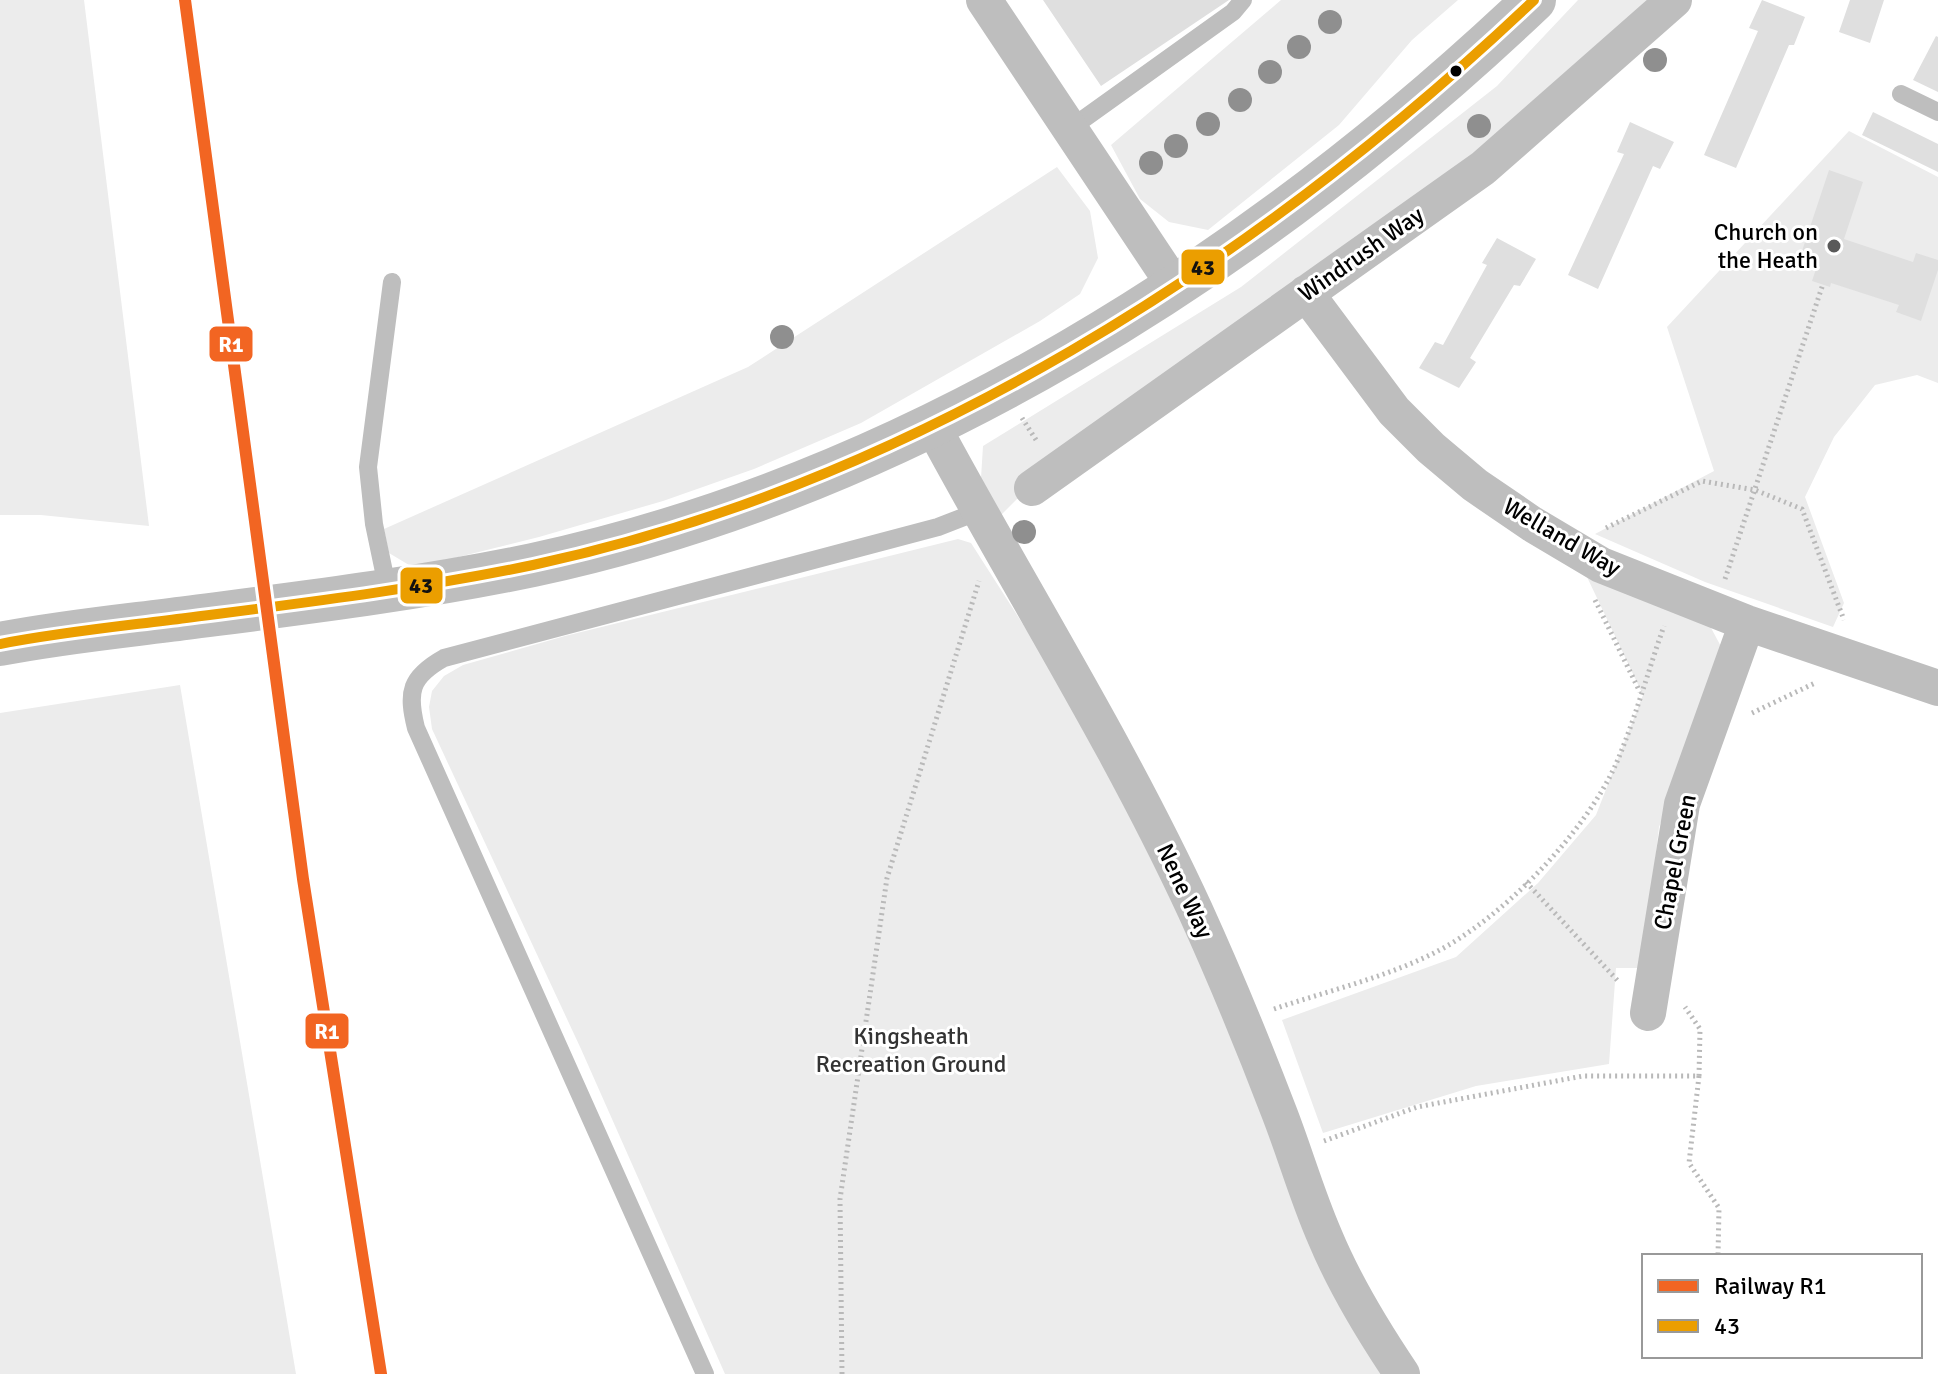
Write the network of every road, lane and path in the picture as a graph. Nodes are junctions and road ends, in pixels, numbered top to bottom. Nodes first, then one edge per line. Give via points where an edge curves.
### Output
1 (984, 0) edge
2 (1243, 0) edge
3 (1534, 0) edge
4 (1674, 0) edge
5 (1901, 94) dead end
6 (1938, 112) edge
7 (1071, 128) junction
8 (392, 282) dead end
9 (1823, 284) dead end
10 (1174, 285) junction
11 (1306, 293) junction
12 (932, 425) junction
13 (1032, 488) dead end
14 (1755, 490) junction
15 (979, 511) junction
16 (1570, 547) junction
17 (1601, 565) junction
18 (980, 576) dead end
19 (368, 594) junction
20 (1675, 594) junction
21 (1731, 616) junction
22 (0, 644) edge
23 (1840, 654) junction
24 (1938, 688) edge
25 (1641, 693) junction
26 (1713, 718) junction
27 (1526, 882) junction
28 (1655, 974) junction
29 (1648, 1013) joint
30 (1242, 1019) junction
31 (1699, 1076) junction
32 (1293, 1152) junction
33 (1718, 1254) edge
34 (705, 1374) edge
35 (842, 1374) edge
36 (1402, 1374) edge

1 - 7 street
2 - 7 lane
3 - 10 street via 1368,144
4 - 11 street, Windrush Way via 1483,168
5 - 6 lane
7 - 10 street
8 - 19 lane via 368,467 374,524
9 - 14 path
10 - 12 street via 1051,362
11 - 13 street, Windrush Way
11 - 16 street, Welland Way via 1394,411 1431,448 1486,493
12 - 15 street, Nene Way
12 - 19 street via 680,527 529,566
14 - 16 path via 1702,481
14 - 21 path
14 - 23 path via 1802,509 1844,619
15 - 30 street, Nene Way via 1163,843
15 - 34 lane via 938,527 444,658 423,670 413,686 416,728
16 - 17 street, Welland Way
17 - 20 street, Welland Way
17 - 25 path via 1591,590
18 - 35 path via 887,878 840,1199
19 - 22 street
20 - 21 street, Welland Way
20 - 25 path
21 - 23 street, Welland Way
21 - 26 street, Chapel Green
23 - 24 street, Welland Way
23 - 26 path via 1829,676 1735,721
25 - 27 path via 1599,796
26 - 28 street, Chapel Green via 1682,804
27 - 29 path
27 - 30 path via 1469,934 1433,954
28 - 29 street, Chapel Green
28 - 31 path via 1675,988 1700,1029
30 - 32 street, Nene Way
31 - 32 path via 1583,1076 1417,1107
31 - 33 path via 1689,1163 1719,1208
32 - 36 street, Nene Way via 1326,1240 1369,1325

